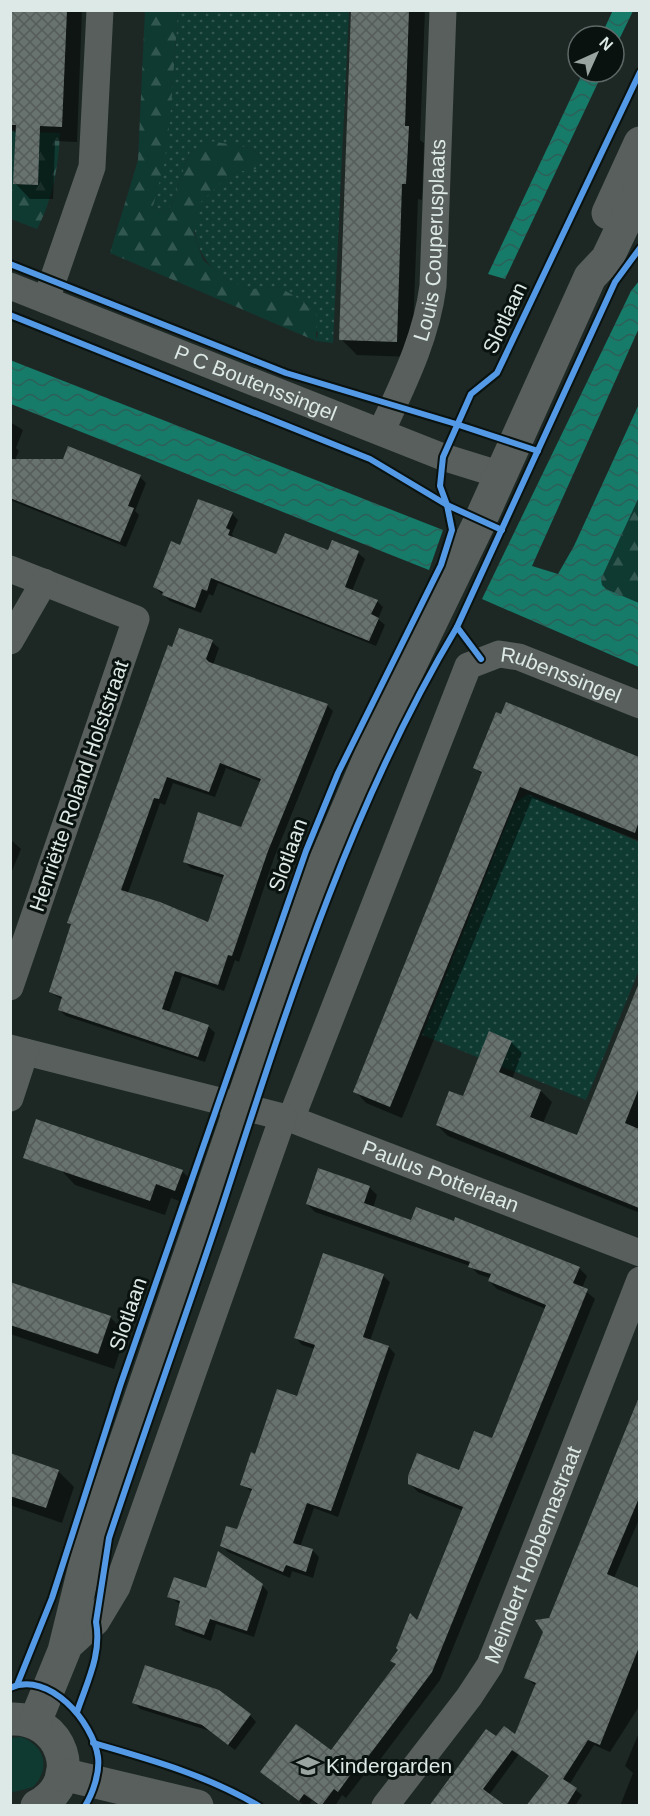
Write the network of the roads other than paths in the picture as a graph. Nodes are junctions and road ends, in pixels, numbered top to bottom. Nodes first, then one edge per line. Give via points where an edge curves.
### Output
1 (100, 10) edge
2 (444, 10) edge
3 (639, 143) edge
4 (639, 190) edge
5 (590, 277) junction
6 (10, 286) edge
7 (46, 300) junction
8 (381, 432) junction
9 (501, 475) junction
10 (10, 569) edge
11 (44, 582) junction
12 (10, 641) edge
13 (481, 659) joint
14 (639, 705) edge
15 (10, 987) edge
16 (18, 1050) edge
17 (10, 1098) edge
18 (240, 1104) junction
19 (287, 1118) junction
20 (639, 1253) edge
21 (639, 1280) edge
22 (64, 1651) junction
23 (23, 1720) edge
24 (62, 1774) junction
25 (37, 1806) edge
26 (197, 1806) edge
27 (385, 1806) edge

1 - 7 street via 92,167
2 - 8 street, Louis Couperusplaats via 429,318
3 - 5 street, Slotlaan via 591,250
4 - 5 street, Slotlaan via 608,259
5 - 9 street, Slotlaan
6 - 7 street, P C Boutenssingel
7 - 8 street, P C Boutenssingel
8 - 9 street, P C Boutenssingel
9 - 18 street, Slotlaan via 401,684 324,864
10 - 11 street
11 - 12 street
11 - 15 street, Henriëtte Roland Holststraat via 136,619
13 - 14 street, Rubenssingel via 499,654 519,657
13 - 19 street, Slotlaan via 468,666
16 - 17 street
16 - 18 street, Paulus Potterlaan
18 - 19 street, Paulus Potterlaan
18 - 22 street, Slotlaan via 90,1545
19 - 20 street, Paulus Potterlaan
19 - 22 street, Slotlaan via 117,1587 96,1622
21 - 27 street, Meindert Hobbemastraat via 490,1665
22 - 23 street, Slotlaan
23 - 24 street via 46,1728 61,1749
24 - 25 street via 50,1796
24 - 26 street

